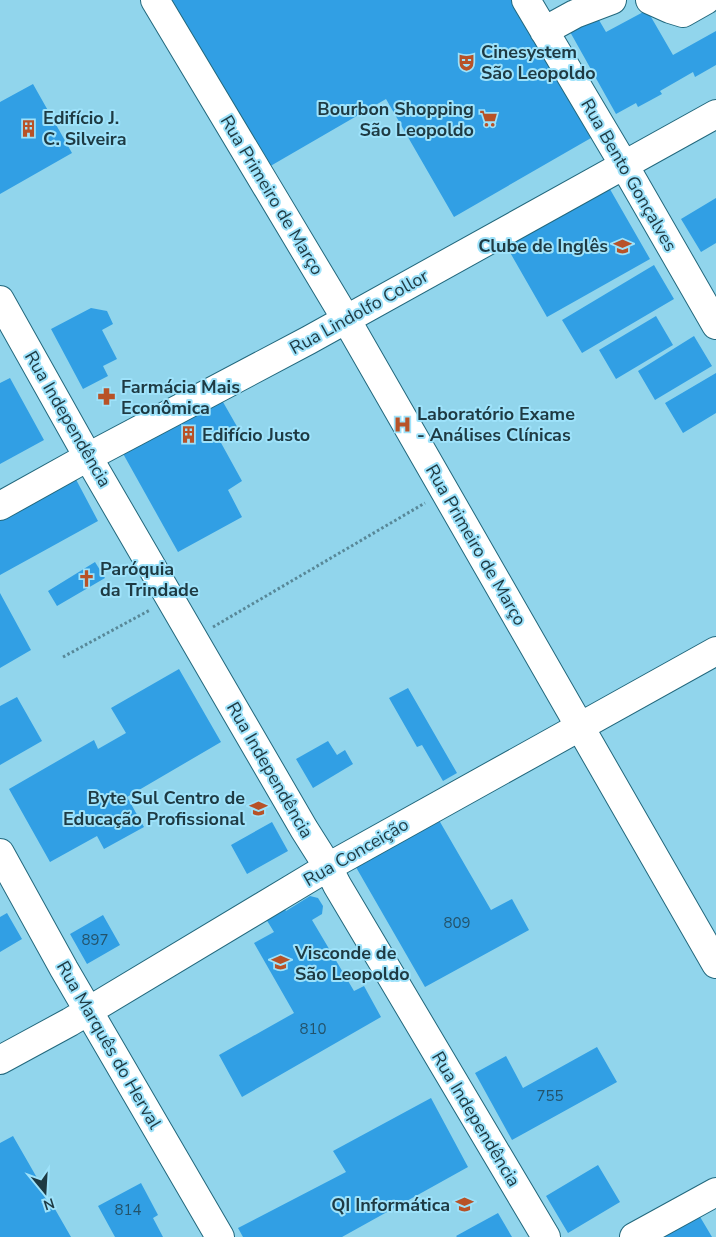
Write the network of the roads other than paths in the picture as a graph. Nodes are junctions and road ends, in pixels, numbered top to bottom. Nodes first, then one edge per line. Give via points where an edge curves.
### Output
1 (155, 0) edge
2 (526, 0) edge
3 (612, 0) edge
4 (650, 0) edge
5 (706, 0) edge
6 (544, 31) junction
7 (716, 114) edge
8 (624, 165) junction
9 (0, 300) edge
10 (346, 319) junction
11 (716, 325) edge
12 (88, 457) junction
13 (0, 506) edge
14 (716, 650) edge
15 (579, 726) junction
16 (0, 853) edge
17 (328, 867) junction
18 (716, 964) edge
19 (88, 1010) junction
20 (0, 1060) edge
21 (716, 1192) edge
22 (220, 1237) edge
23 (546, 1237) edge
24 (634, 1237) edge

1 - 10 street, Rua Primeiro de Março
2 - 6 street, Rua Bento Gonçalves
3 - 6 street via 575,14
4 - 5 street via 683,13
6 - 8 street, Rua Bento Gonçalves
7 - 8 street, Rua Lindolfo Collor
8 - 10 street, Rua Lindolfo Collor
8 - 11 street, Rua Bento Gonçalves
9 - 12 street, Rua Independência
10 - 12 street, Rua Lindolfo Collor
10 - 15 street, Rua Primeiro de Março
12 - 13 street, Rua Lindolfo Collor
12 - 17 street, Rua Independência
14 - 15 street, Rua Conceição
15 - 17 street, Rua Conceição
15 - 18 street, Rua Primeiro de Março
16 - 19 street, Rua Marquês do Herval
17 - 19 street, Rua Conceição
17 - 23 street, Rua Independência
19 - 20 street, Rua Conceição
19 - 22 street, Rua Marquês do Herval
21 - 24 street

